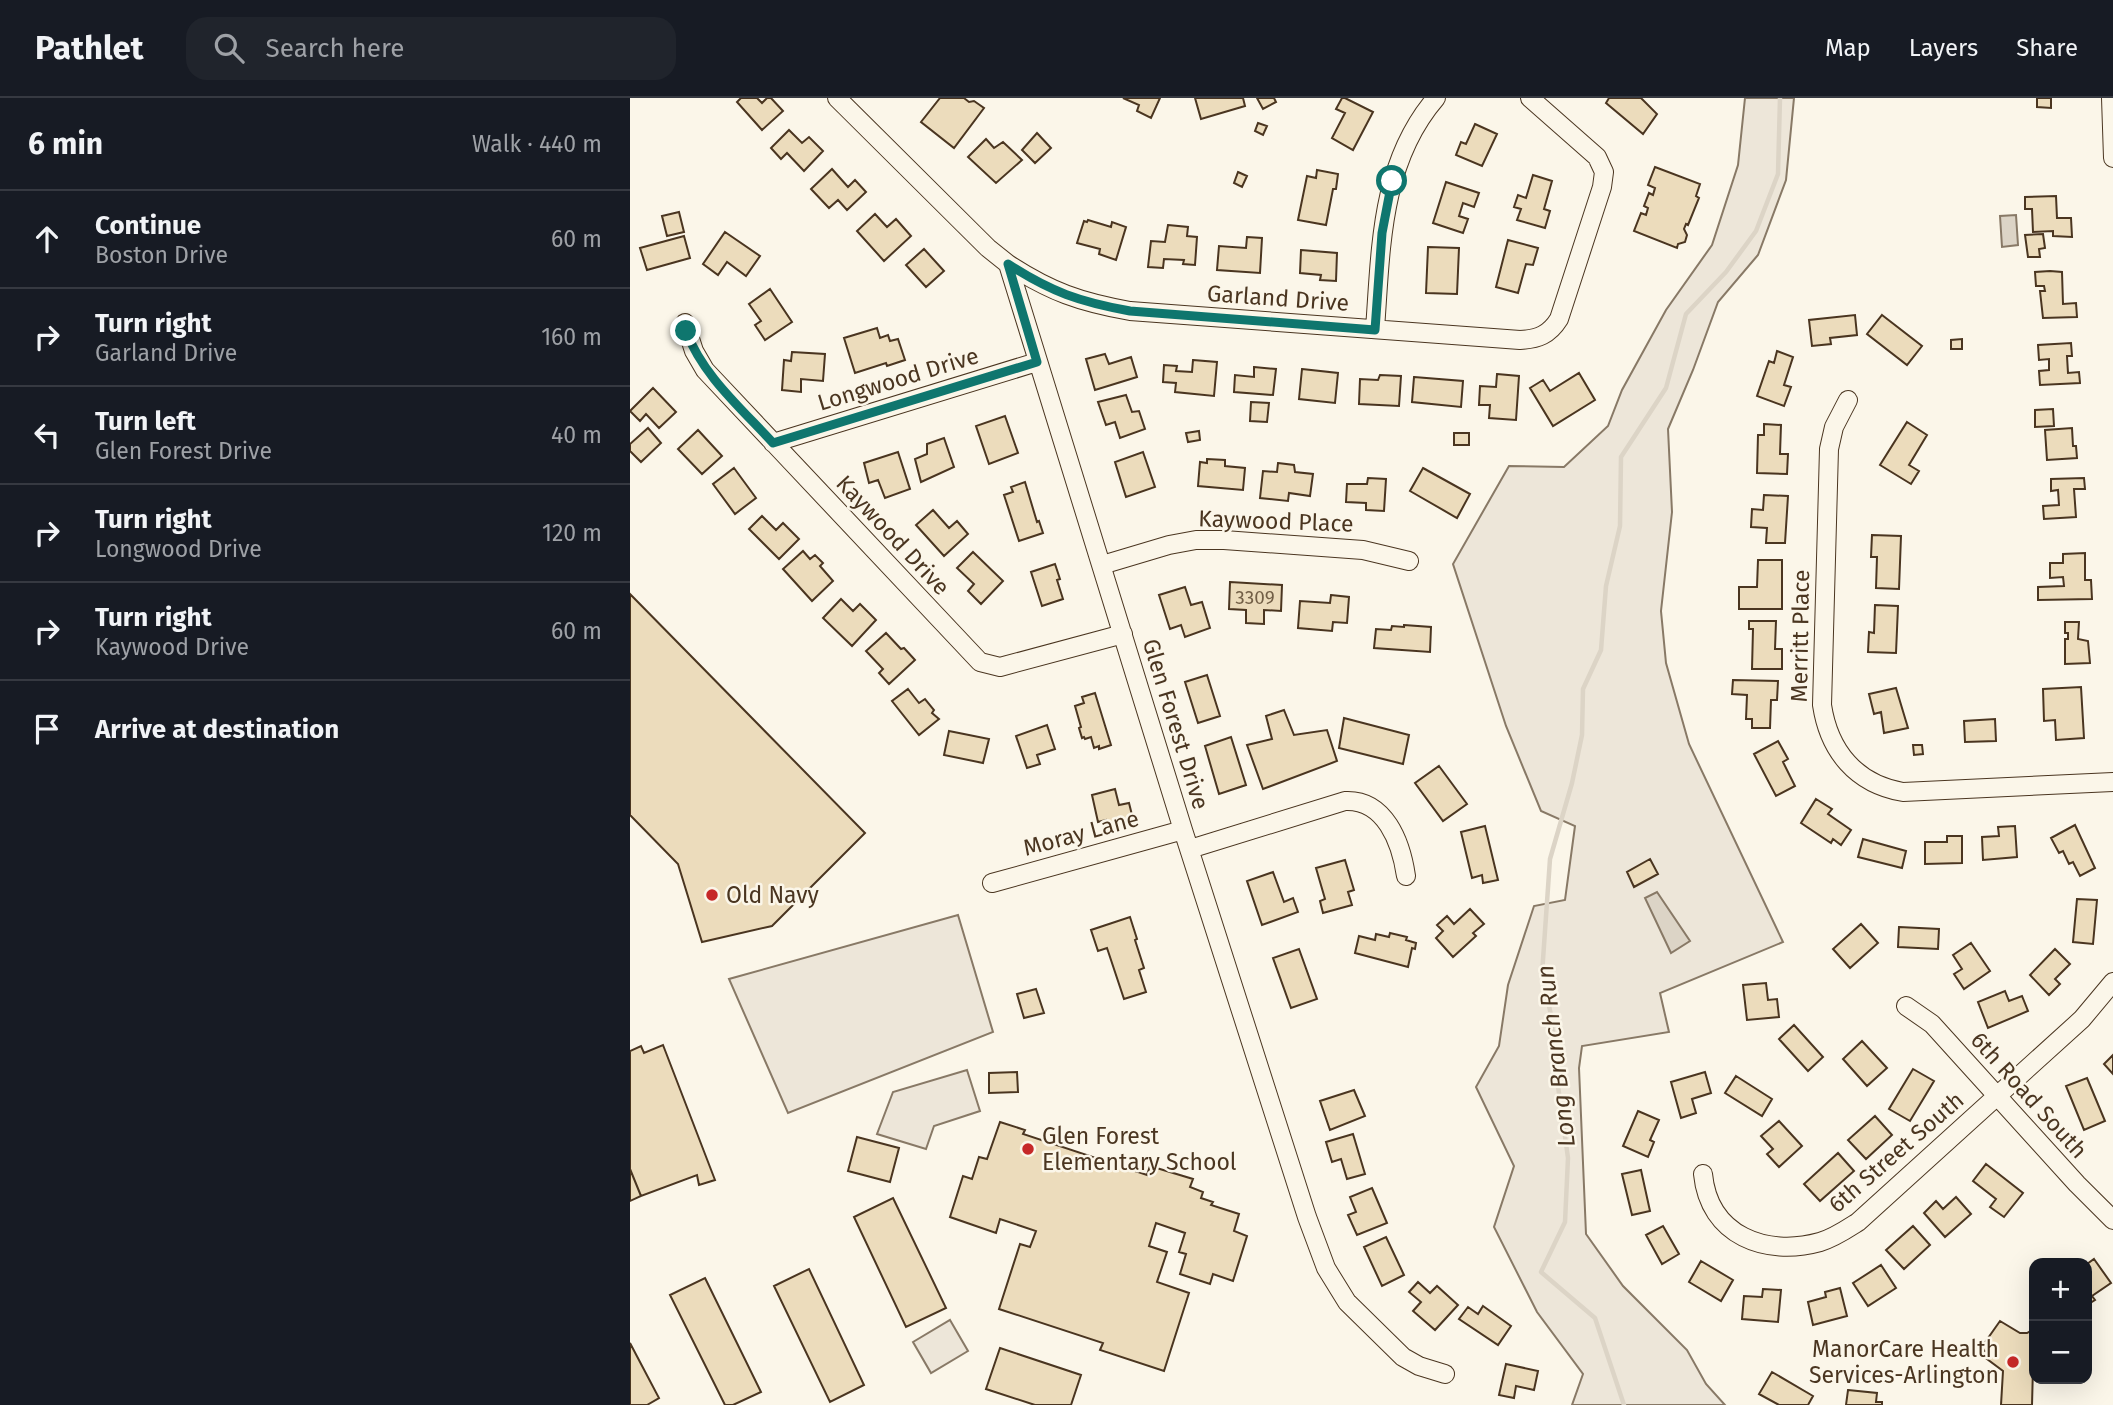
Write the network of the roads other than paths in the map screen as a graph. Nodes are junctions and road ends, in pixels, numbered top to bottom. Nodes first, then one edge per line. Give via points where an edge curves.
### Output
1 (837, 98) edge
2 (1436, 98) edge
3 (1530, 98) edge
4 (2111, 98) edge
5 (2113, 158) edge
6 (1008, 264) junction
7 (684, 324) dead end
8 (1375, 330) junction
9 (1037, 362) junction
10 (1848, 400) dead end
11 (773, 443) junction
12 (1409, 561) dead end
13 (1102, 565) junction
14 (1123, 634) junction
15 (2113, 782) edge
16 (1183, 830) junction
17 (1190, 849) junction
18 (1406, 876) dead end
19 (992, 883) dead end
20 (2113, 982) edge
21 (1906, 1006) dead end
22 (1996, 1095) junction
23 (1703, 1174) dead end
24 (2113, 1220) edge
25 (1445, 1374) dead end

1 - 6 street
2 - 8 street via 1413,132 1392,181 1382,233
3 - 8 street, Garland Drive via 1597,157 1604,172 1554,328 1533,339
4 - 5 street
6 - 8 street, Garland Drive via 1062,295 1119,309
6 - 9 street, Glen Forest Drive
7 - 11 street, Kaywood Drive via 705,370
9 - 11 street, Longwood Drive
9 - 13 street, Glen Forest Drive
10 - 15 street, Merritt Place via 1829,449 1822,705 1824,723 1842,758 1872,782 1903,792
11 - 14 street, Kaywood Drive via 988,673
12 - 13 street, Kaywood Place via 1363,550 1196,540
13 - 14 street, Glen Forest Drive
14 - 16 street, Glen Forest Drive
16 - 17 street, Glen Forest Drive
16 - 19 street, Moray Lane
17 - 18 street via 1355,800 1386,821 1397,839
17 - 25 street, Glen Forest Drive via 1326,1268 1347,1302 1403,1357
20 - 22 street, 6th Street South via 2081,1019
21 - 22 street, 6th Road South via 1932,1024
22 - 23 street, 6th Street South via 1858,1222 1823,1242 1779,1247 1743,1238 1717,1215
22 - 24 street, 6th Road South

